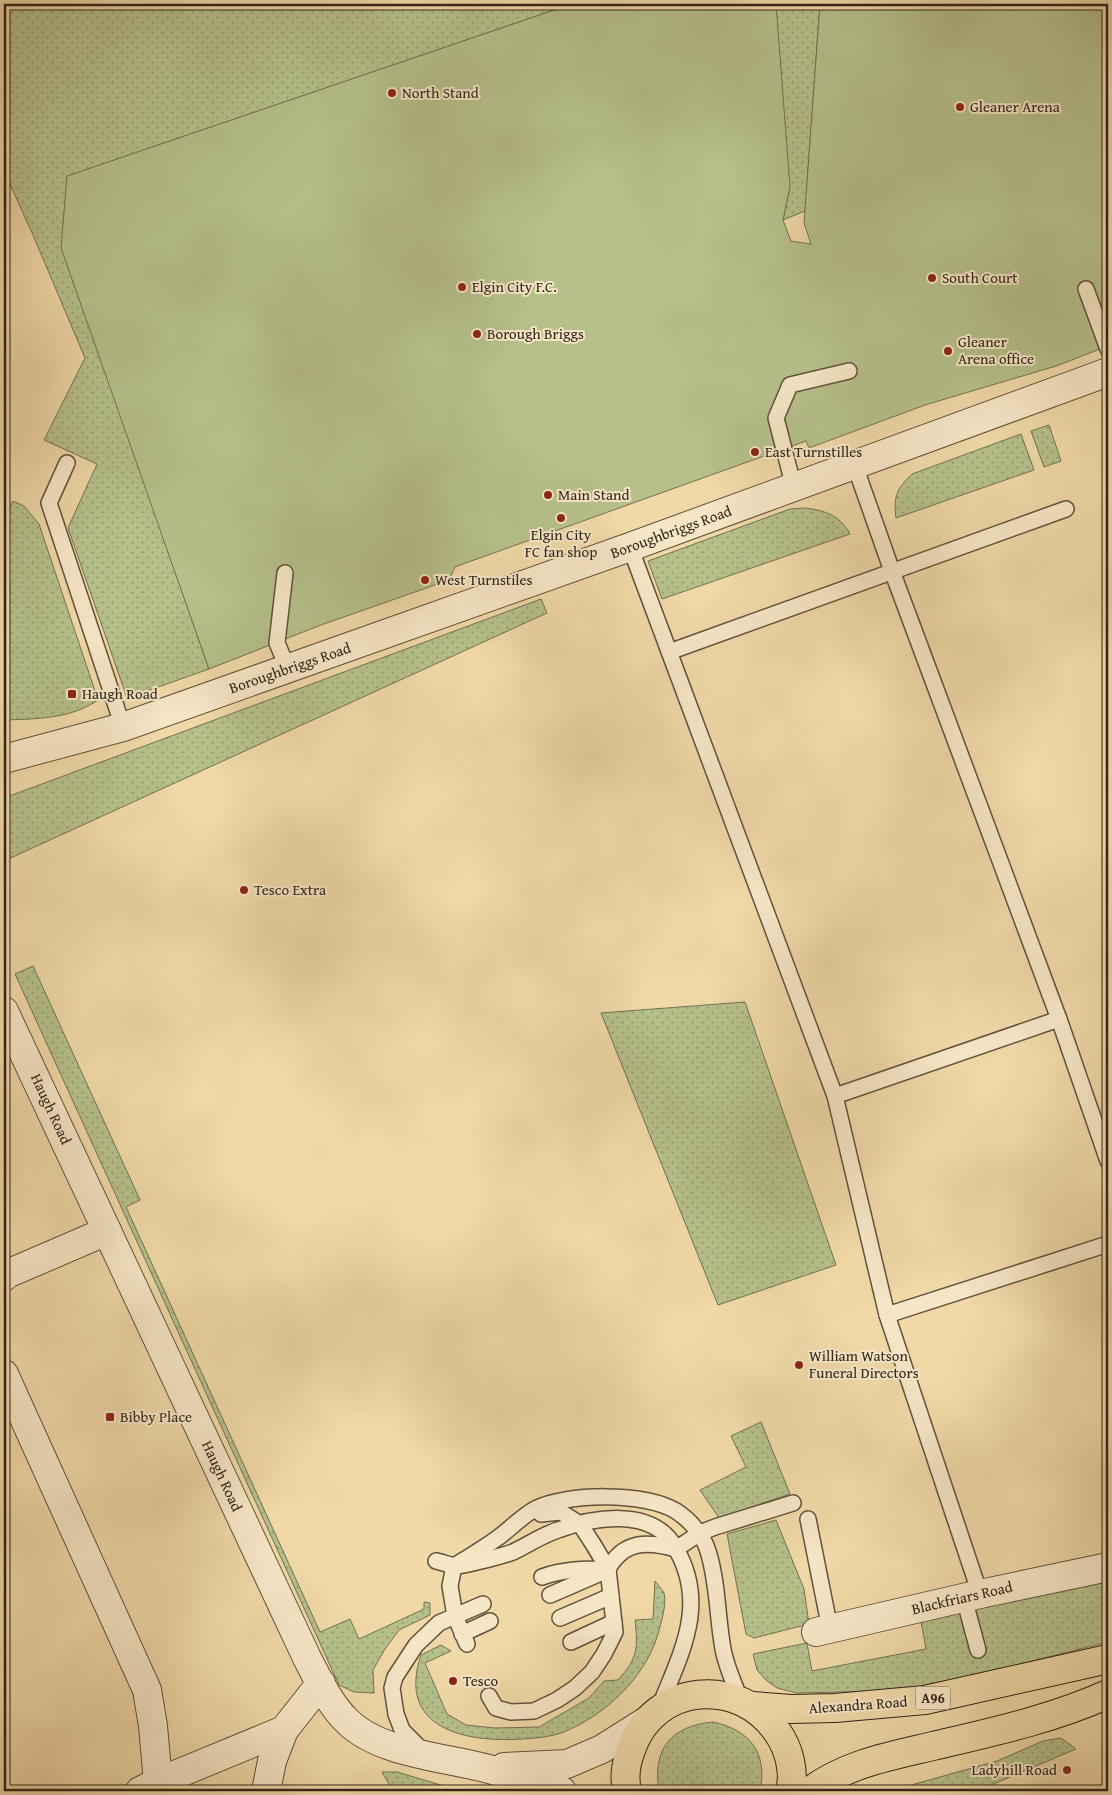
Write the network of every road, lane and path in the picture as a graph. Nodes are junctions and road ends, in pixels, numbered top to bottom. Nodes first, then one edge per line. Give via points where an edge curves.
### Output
1 (1086, 289) dead end
2 (1108, 349) edge
3 (849, 371) dead end
4 (1108, 372) edge
5 (67, 463) dead end
6 (855, 466) junction
7 (794, 488) junction
8 (1066, 509) dead end
9 (630, 547) junction
10 (892, 570) junction
11 (285, 573) dead end
12 (668, 652) junction
13 (288, 668) junction
14 (123, 727) junction
15 (4, 759) edge
16 (4, 1011) edge
17 (1059, 1019) junction
18 (12, 1046) edge
19 (835, 1096) junction
20 (1108, 1161) edge
21 (107, 1231) junction
22 (1108, 1244) edge
23 (4, 1277) edge
24 (887, 1315) junction
25 (4, 1374) edge
26 (793, 1503) dead end
27 (526, 1515) junction
28 (808, 1519) dead end
29 (580, 1524) junction
30 (700, 1533) junction
31 (676, 1549) junction
32 (436, 1561) dead end
33 (454, 1566) junction
34 (1108, 1567) edge
35 (608, 1569) junction
36 (542, 1577) dead end
37 (550, 1595) dead end
38 (611, 1596) junction
39 (972, 1596) junction
40 (483, 1604) dead end
41 (455, 1616) junction
42 (560, 1618) dead end
43 (490, 1621) dead end
44 (614, 1622) junction
45 (823, 1630) joint
46 (571, 1642) dead end
47 (978, 1650) dead end
48 (1108, 1659) edge
49 (321, 1683) junction
50 (1108, 1694) edge
51 (489, 1696) dead end
52 (746, 1703) junction
53 (653, 1716) junction
54 (284, 1730) junction
55 (428, 1757) junction
56 (485, 1768) junction
57 (154, 1788) edge
58 (266, 1791) edge
59 (562, 1791) edge
60 (627, 1791) edge
61 (790, 1791) edge
62 (810, 1791) edge

1 - 2 lane
3 - 7 lane via 790,385 776,418
4 - 6 street, Boroughbriggs Road
5 - 14 lane via 49,503
6 - 7 street, Boroughbriggs Road
6 - 10 lane
7 - 9 street, Boroughbriggs Road
8 - 10 lane
9 - 12 lane
9 - 13 street, Boroughbriggs Road
10 - 12 lane
10 - 17 lane
11 - 13 lane via 277,643
12 - 19 lane
13 - 14 street, Boroughbriggs Road
14 - 15 street, Boroughbriggs Road
16 - 18 street, Haugh Road
17 - 19 lane
17 - 20 lane
18 - 21 street, Haugh Road
19 - 24 lane
21 - 23 street
21 - 49 street, Haugh Road
22 - 24 lane
24 - 39 lane
25 - 57 street via 146,1690 154,1726
26 - 30 lane
27 - 29 lane via 561,1512
27 - 30 lane via 536,1509 583,1497 625,1497 662,1504 676,1511
27 - 33 lane via 500,1537
28 - 45 lane
29 - 31 lane via 622,1518 649,1523 670,1538
29 - 33 lane via 557,1530 507,1554
29 - 35 lane
30 - 31 lane
30 - 52 lane via 708,1550 715,1582 723,1651
31 - 35 lane via 658,1544 637,1545 620,1553
31 - 53 lane via 686,1569 692,1603 688,1631
32 - 33 lane
33 - 41 lane via 450,1586
34 - 39 street, Blackfriars Road
35 - 36 lane via 580,1569
35 - 37 lane
35 - 38 lane
38 - 42 lane
38 - 44 lane
39 - 45 street, Blackfriars Road
39 - 47 lane
40 - 41 lane
41 - 43 lane via 464,1639
41 - 55 lane via 439,1623 416,1645 395,1677 392,1688 402,1730
44 - 46 lane
44 - 51 lane via 615,1632 592,1672 557,1700 534,1711 511,1712 496,1708
48 - 52 highway, Alexandra Road / A96 via 925,1700 791,1709
49 - 54 street
49 - 55 street, Haugh Road via 337,1711 357,1729 380,1741
50 - 62 highway via 1011,1727 862,1763 825,1780
52 - 53 highway, Alexandra Road / A96 via 716,1694 692,1695 670,1703
52 - 61 highway via 771,1722 784,1741 791,1764
53 - 56 street, Haugh Road via 602,1749 567,1764
53 - 60 highway, Alexandra Road / A96 via 634,1738 627,1761
54 - 57 street
54 - 58 street via 272,1761
55 - 56 street, Haugh Road
56 - 59 street, Haugh Road

